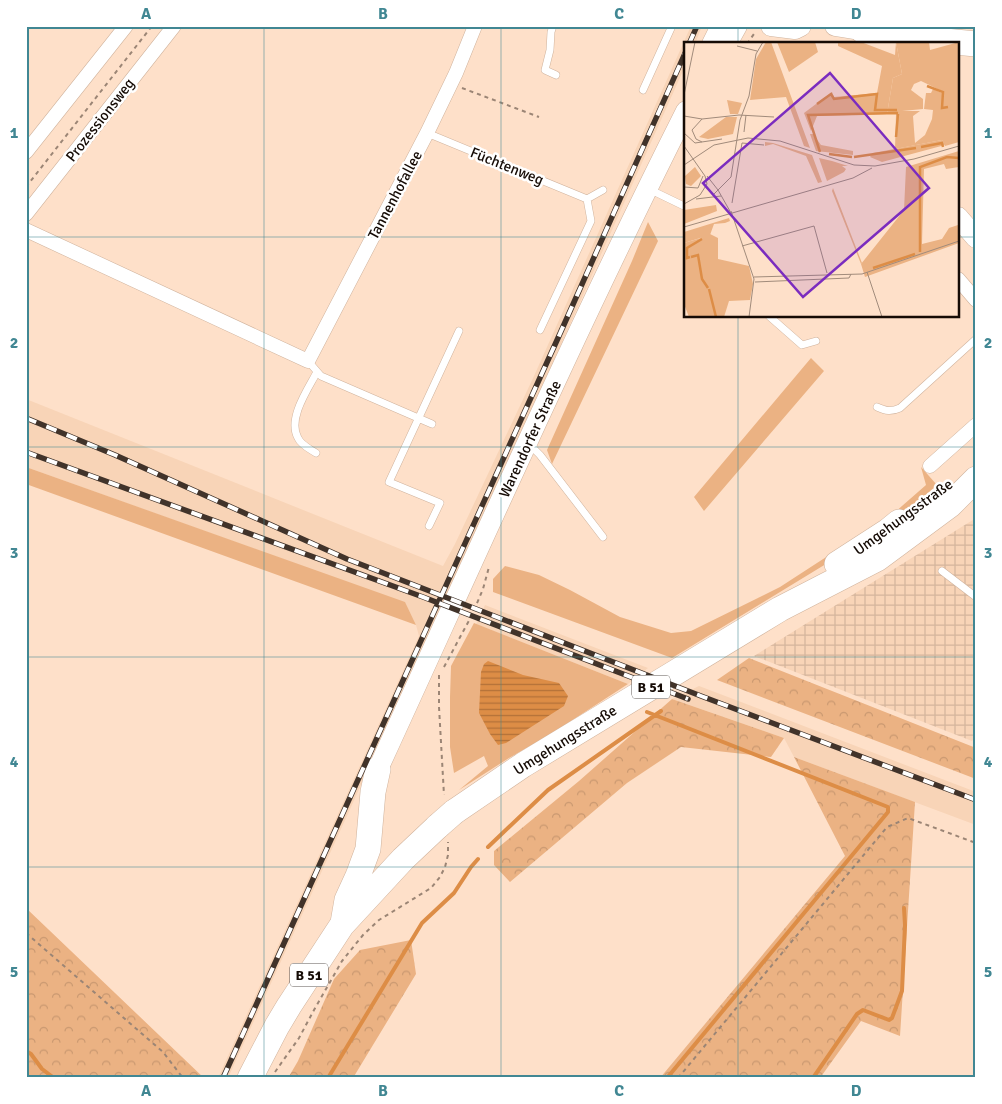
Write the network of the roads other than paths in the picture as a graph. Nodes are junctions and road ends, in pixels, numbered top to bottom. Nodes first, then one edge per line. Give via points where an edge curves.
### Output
1 (126, 26) edge
2 (174, 26) edge
3 (475, 26) edge
4 (553, 26) edge
5 (672, 26) edge
6 (721, 26) edge
7 (801, 26) edge
8 (835, 26) edge
9 (754, 28) edge
10 (864, 28) edge
11 (903, 36) edge
12 (713, 42) edge
13 (730, 42) edge
14 (958, 42) edge
15 (960, 42) edge
16 (976, 44) edge
17 (556, 74) dead end
18 (643, 90) dead end
19 (684, 115) edge
20 (427, 133) junction
21 (26, 152) edge
22 (603, 190) dead end
23 (646, 190) junction
24 (587, 199) junction
25 (684, 206) edge
26 (26, 214) edge
27 (960, 219) edge
28 (26, 230) edge
29 (976, 238) edge
30 (960, 281) edge
31 (976, 300) edge
32 (771, 318) edge
33 (540, 330) dead end
34 (459, 331) dead end
35 (976, 339) edge
36 (816, 340) dead end
37 (313, 366) junction
38 (877, 407) dead end
39 (419, 418) junction
40 (432, 424) dead end
41 (976, 425) edge
42 (527, 442) junction
43 (316, 452) dead end
44 (976, 458) edge
45 (930, 466) dead end
46 (976, 479) edge
47 (976, 497) edge
48 (429, 526) dead end
49 (603, 537) dead end
50 (877, 559) junction
51 (942, 571) dead end
52 (976, 597) edge
53 (780, 609) junction
54 (378, 769) joint
55 (342, 925) junction
56 (250, 1078) edge

1 - 21 street
2 - 26 street, Prozessionsweg
3 - 20 street, Tannenhofallee
4 - 17 lane via 545,70
5 - 18 lane
6 - 12 main road
7 - 9 main road via 795,29
8 - 10 main road
9 - 13 main road
10 - 11 main road
11 - 14 highway
15 - 16 highway
19 - 23 main road, Warendorfer Straße
20 - 24 lane, Füchtenweg
20 - 37 street, Tannenhofallee
22 - 24 lane
23 - 25 lane
23 - 42 main road, Warendorfer Straße
24 - 33 lane via 591,221
27 - 29 main road
28 - 37 street
30 - 31 street
32 - 36 lane via 802,345
34 - 39 lane
35 - 38 lane via 900,408 885,411
37 - 39 lane via 321,376
37 - 43 lane via 295,426 298,439
39 - 40 lane
39 - 48 lane via 389,482 440,503
41 - 45 street
42 - 49 lane via 540,454
42 - 54 main road, Warendorfer Straße
44 - 53 highway, Umgehungsstraße / B 51 via 955,479 888,531 826,571
46 - 50 highway, Umgehungsstraße / B 51 via 950,505
47 - 50 highway via 958,514
50 - 53 highway, Umgehungsstraße / B 51
51 - 52 lane
53 - 55 highway, Umgehungsstraße / B 51 via 523,765 446,820 403,859
54 - 55 highway via 368,849 347,900
55 - 56 highway, Umgehungsstraße / B 51 via 276,1026

